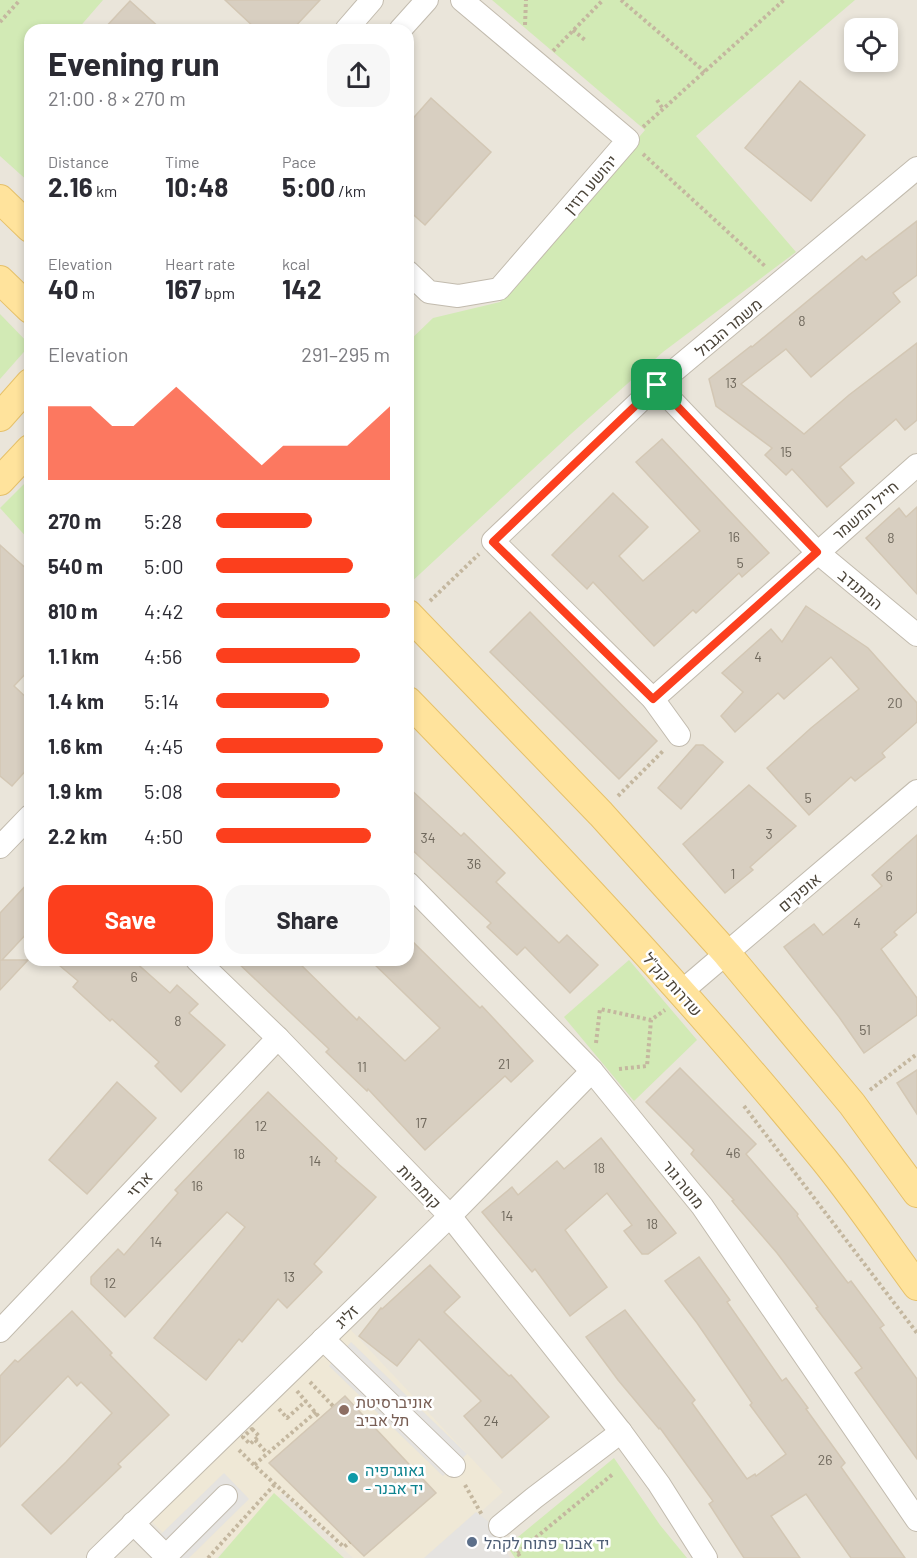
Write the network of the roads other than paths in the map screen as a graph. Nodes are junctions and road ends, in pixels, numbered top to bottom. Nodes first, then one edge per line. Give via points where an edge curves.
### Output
1 (372, 0) edge
2 (427, 0) edge
3 (462, 0) edge
4 (351, 24) edge
5 (405, 24) edge
6 (917, 168) edge
7 (0, 198) edge
8 (24, 222) edge
9 (414, 278) edge
10 (0, 280) edge
11 (24, 304) edge
12 (657, 385) junction
13 (24, 390) edge
14 (0, 417) edge
15 (24, 455) edge
16 (917, 465) edge
17 (0, 481) edge
18 (817, 552) junction
19 (414, 620) edge
20 (917, 636) edge
21 (653, 699) junction
22 (414, 707) edge
23 (679, 735) road end
24 (917, 791) edge
25 (24, 822) edge
26 (0, 847) edge
27 (414, 889) edge
28 (727, 954) junction
29 (203, 966) edge
30 (681, 992) junction
31 (278, 1038) junction
32 (592, 1071) junction
33 (917, 1193) edge
34 (450, 1216) junction
35 (917, 1286) edge
36 (0, 1331) edge
37 (323, 1339) junction
38 (621, 1432) junction
39 (454, 1466) road end
40 (226, 1496) dead end
41 (917, 1520) edge
42 (133, 1523) junction
43 (494, 1525) road end
44 (106, 1551) edge
45 (706, 1558) edge

1 - 4 street
2 - 5 street
3 - 9 street, יהושע רוזין via 628,140 499,289 458,296 429,292
6 - 12 street, משמר הגבול
7 - 8 main road
10 - 11 main road
12 - 18 street, המתנדב
12 - 21 street, משמר הגבול via 493,542
13 - 14 main road
15 - 17 main road
16 - 18 street, חייל המשמר
18 - 20 street, המתנדב
18 - 21 street, חייל המשמר
19 - 28 main road via 601,814
21 - 23 street
22 - 30 main road, שדרות קק"ל
24 - 28 street, אופקים
25 - 26 street
27 - 32 street, מוטה גור
28 - 30 street, אופקים
28 - 33 main road via 852,1104
29 - 31 street, קוממיות
30 - 35 main road, שדרות קק"ל via 818,1152
31 - 34 street, קוממיות
31 - 36 street, ארזי
32 - 34 street, זליג
32 - 41 street, מוטה גור via 702,1206
34 - 37 street, זליג
34 - 38 street, קוממיות
37 - 39 street
37 - 42 street, זליג
38 - 43 street
38 - 45 street, קוממיות
40 - 42 street via 165,1556
42 - 44 street, זליג

